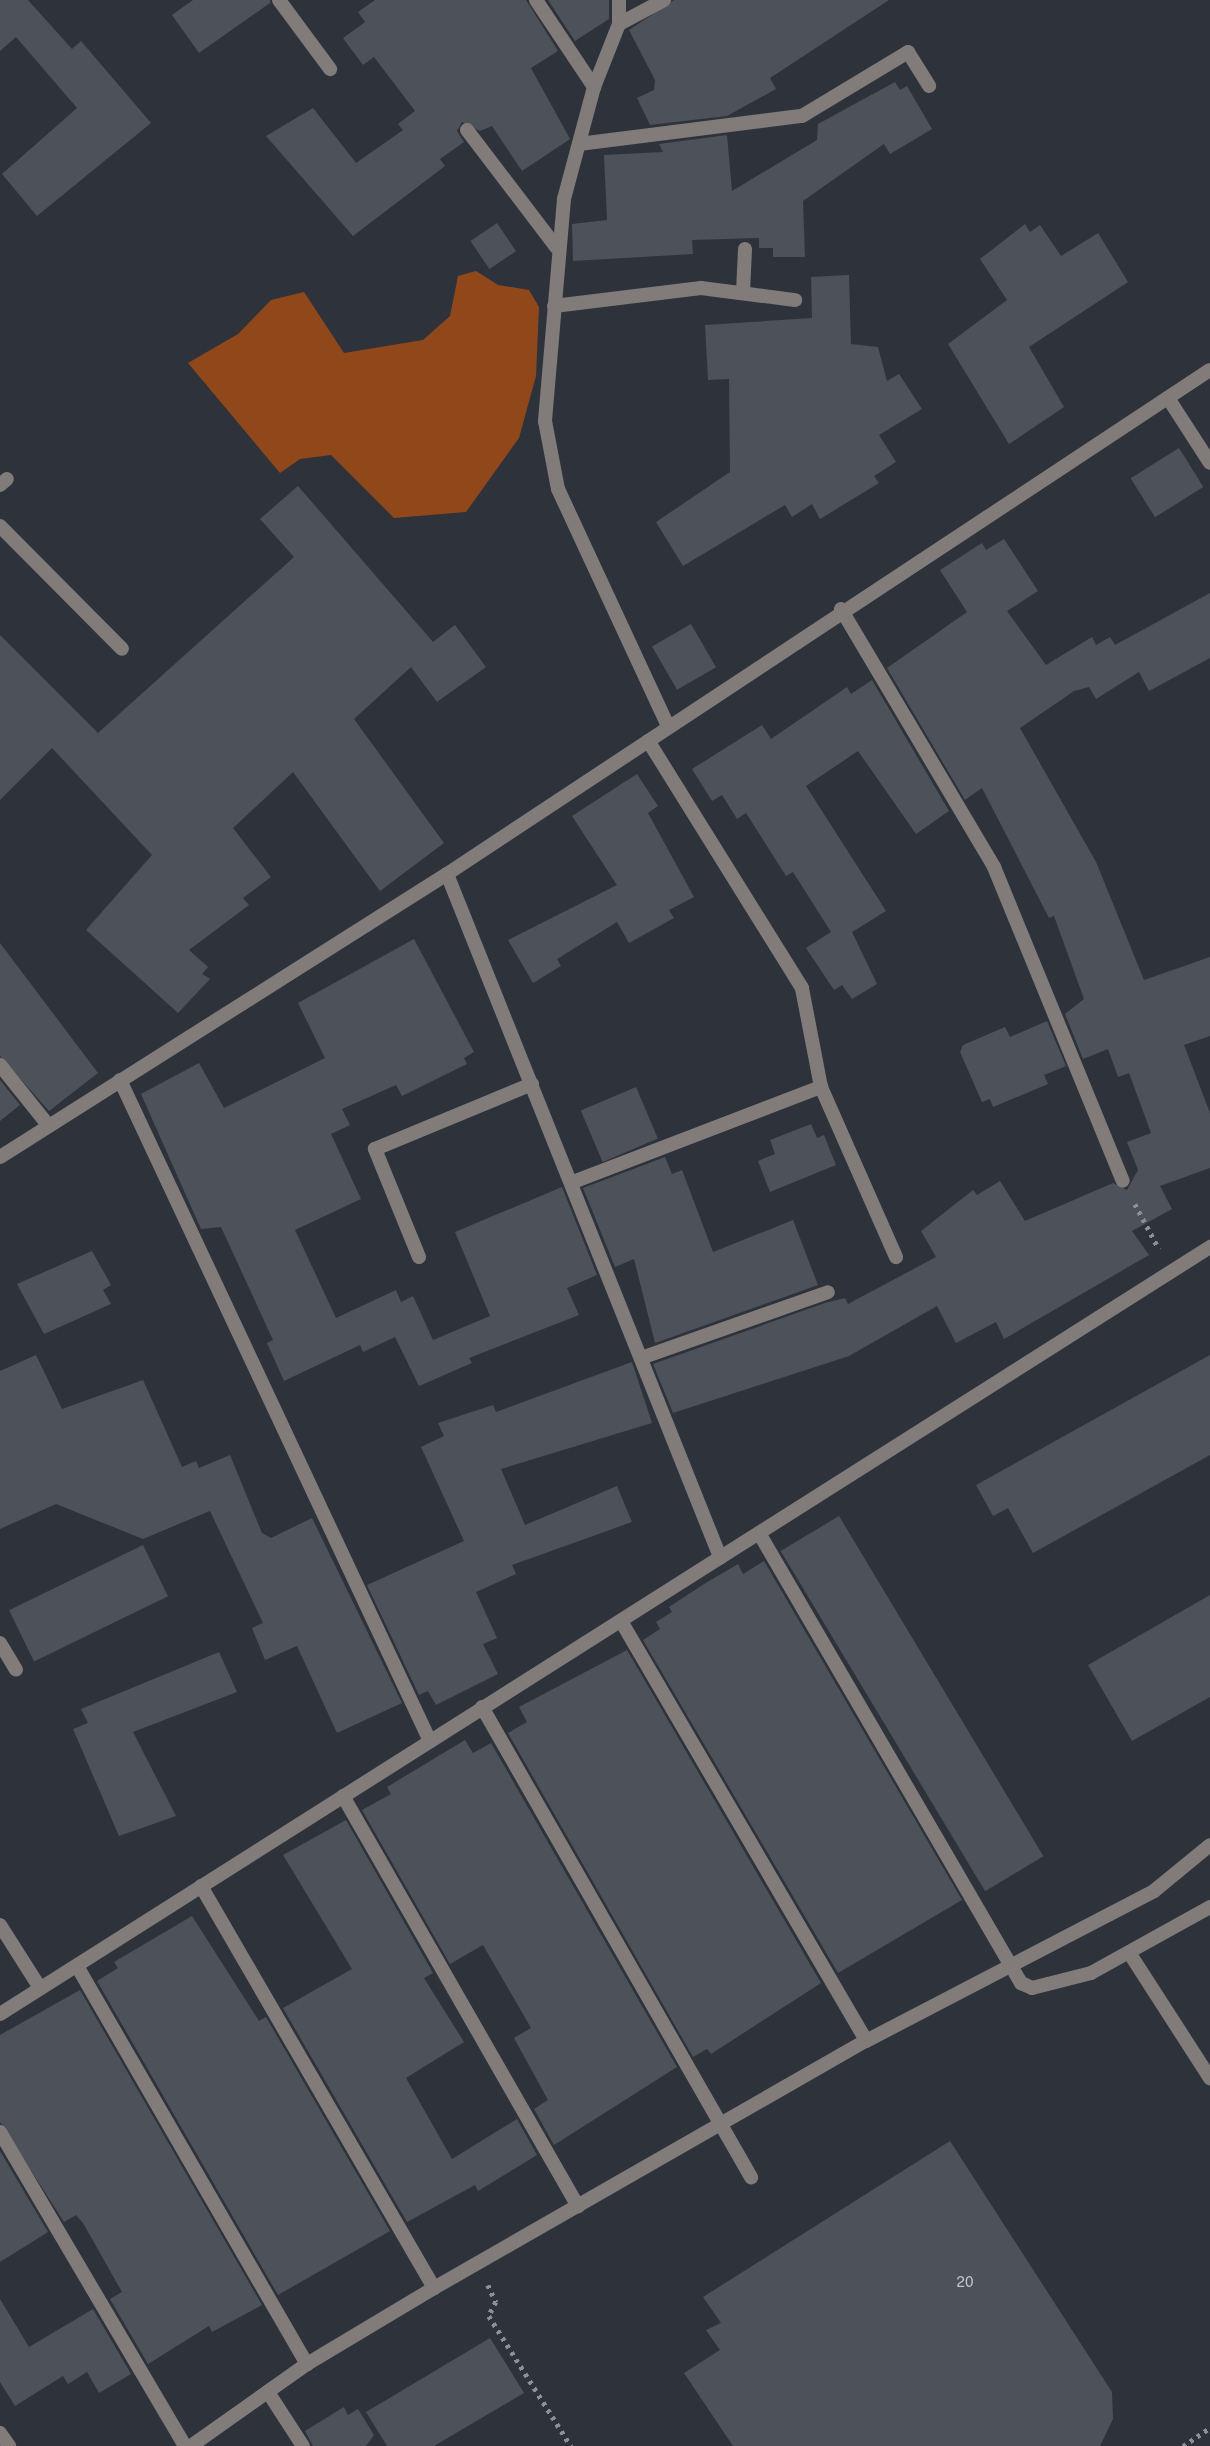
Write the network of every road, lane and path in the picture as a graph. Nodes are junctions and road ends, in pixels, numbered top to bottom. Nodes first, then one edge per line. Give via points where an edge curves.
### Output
1 (279, 0) edge
2 (536, 0) edge
3 (620, 0) edge
4 (664, 0) edge
5 (619, 24) junction
6 (330, 69) dead end
7 (929, 86) dead end
8 (594, 87) junction
9 (467, 131) dead end
10 (579, 144) junction
11 (557, 248) junction
12 (745, 249) dead end
13 (743, 292) junction
14 (795, 300) dead end
15 (554, 306) junction
16 (1210, 370) edge
17 (1168, 398) junction
18 (1210, 463) edge
19 (0, 526) edge
20 (841, 609) junction
21 (122, 649) dead end
22 (668, 726) junction
23 (648, 741) junction
24 (447, 874) junction
25 (0, 1065) edge
26 (120, 1080) junction
27 (532, 1084) junction
28 (821, 1087) junction
29 (48, 1125) junction
30 (0, 1157) edge
31 (1123, 1181) joint
32 (573, 1182) junction
33 (1210, 1247) edge
34 (419, 1257) dead end
35 (896, 1257) dead end
36 (1171, 1272) junction
37 (828, 1292) dead end
38 (641, 1358) junction
39 (759, 1533) junction
40 (720, 1558) junction
41 (621, 1621) junction
42 (0, 1643) edge
43 (16, 1670) dead end
44 (482, 1707) junction
45 (429, 1740) junction
46 (343, 1796) junction
47 (1210, 1845) edge
48 (201, 1886) junction
49 (1210, 1907) edge
50 (0, 1925) edge
51 (1130, 1954) junction
52 (1007, 1964) junction
53 (77, 1966) junction
54 (40, 1989) junction
55 (0, 2014) edge
56 (866, 2041) junction
57 (1210, 2078) edge
58 (724, 2122) junction
59 (0, 2132) edge
60 (751, 2177) dead end
61 (578, 2206) junction
62 (478, 2265) junction
63 (434, 2288) junction
64 (307, 2364) junction
65 (268, 2392) junction
66 (1210, 2428) edge
67 (0, 2434) edge
68 (9, 2446) edge
69 (184, 2446) edge
70 (191, 2446) edge
71 (303, 2446) edge
72 (571, 2446) edge
73 (1183, 2446) edge

1 - 6 street
2 - 8 street
3 - 5 street
4 - 5 street
5 - 8 street
7 - 10 street via 908,52 802,116
8 - 10 street
9 - 11 street
10 - 11 street
11 - 15 street
12 - 13 street
13 - 14 street
13 - 15 street via 701,288
15 - 22 street via 545,421 558,489
16 - 17 street
17 - 18 street
17 - 20 street
19 - 21 street
20 - 22 street
20 - 31 street via 994,867
22 - 23 street
23 - 24 street
23 - 28 street via 802,988
24 - 26 street
24 - 27 street
25 - 29 street
26 - 29 street
26 - 45 street
27 - 32 street
27 - 34 street via 374,1149
28 - 32 street
28 - 35 street
29 - 30 street
31 - 36 path
32 - 38 street
33 - 36 street
36 - 39 street
37 - 38 street
38 - 40 street
39 - 40 street
39 - 52 street
40 - 41 street
41 - 44 street
41 - 56 street
42 - 43 street
44 - 45 street
44 - 58 street
45 - 46 street
46 - 48 street
46 - 61 street
47 - 52 street via 1154,1891
48 - 53 street
48 - 63 street
49 - 51 street
50 - 54 street
51 - 52 street via 1032,1988
51 - 57 street
52 - 56 street
53 - 54 street
53 - 64 street
54 - 55 street
56 - 58 street
58 - 60 street
58 - 61 street
59 - 69 street
61 - 62 street
62 - 63 street
62 - 72 path via 496,2302 489,2316
63 - 64 street
64 - 65 street
65 - 70 street
65 - 71 street
66 - 73 path
67 - 68 street

